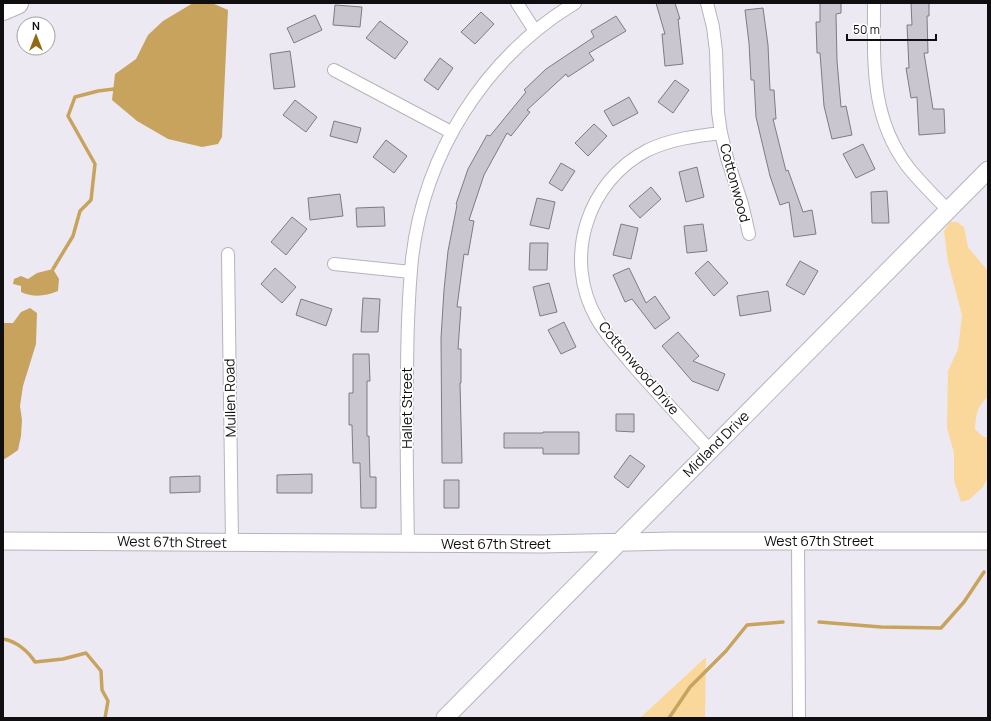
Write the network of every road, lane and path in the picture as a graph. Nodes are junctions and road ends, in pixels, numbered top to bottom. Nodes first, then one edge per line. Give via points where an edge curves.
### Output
1 (17, 3) edge
2 (517, 3) edge
3 (575, 3) edge
4 (708, 3) edge
5 (874, 3) edge
6 (3, 9) edge
7 (535, 31) junction
8 (334, 70) dead end
9 (452, 132) junction
10 (721, 133) junction
11 (988, 170) edge
12 (948, 210) junction
13 (749, 234) dead end
14 (228, 254) dead end
15 (334, 264) dead end
16 (411, 272) junction
17 (710, 450) junction
18 (3, 541) edge
19 (798, 541) junction
20 (988, 541) edge
21 (232, 543) junction
22 (619, 543) junction
23 (408, 544) junction
24 (445, 718) edge
25 (799, 718) edge

1 - 6 highway
2 - 7 street
3 - 7 street, Hallet Street
4 - 10 street via 716,51
5 - 12 street via 874,71 882,116 893,142 908,166
7 - 9 street, Hallet Street via 496,68 475,95
8 - 9 street
9 - 16 street, Hallet Street via 427,192
10 - 13 street, Cottonwood
10 - 17 street, Cottonwood Drive via 679,139 659,145 624,166 607,184 593,205 585,227 581,251 584,287 598,320 611,340
11 - 12 street, Midland Drive
12 - 17 street, Midland Drive
14 - 21 street, Mullen Road
15 - 16 street
16 - 23 street, Hallet Street via 407,360
17 - 22 street, Midland Drive
18 - 21 street, West 67th Street
19 - 20 street, West 67th Street
19 - 22 street, West 67th Street
19 - 25 street
21 - 23 street, West 67th Street
22 - 23 street, West 67th Street
22 - 24 street, Midland Drive

